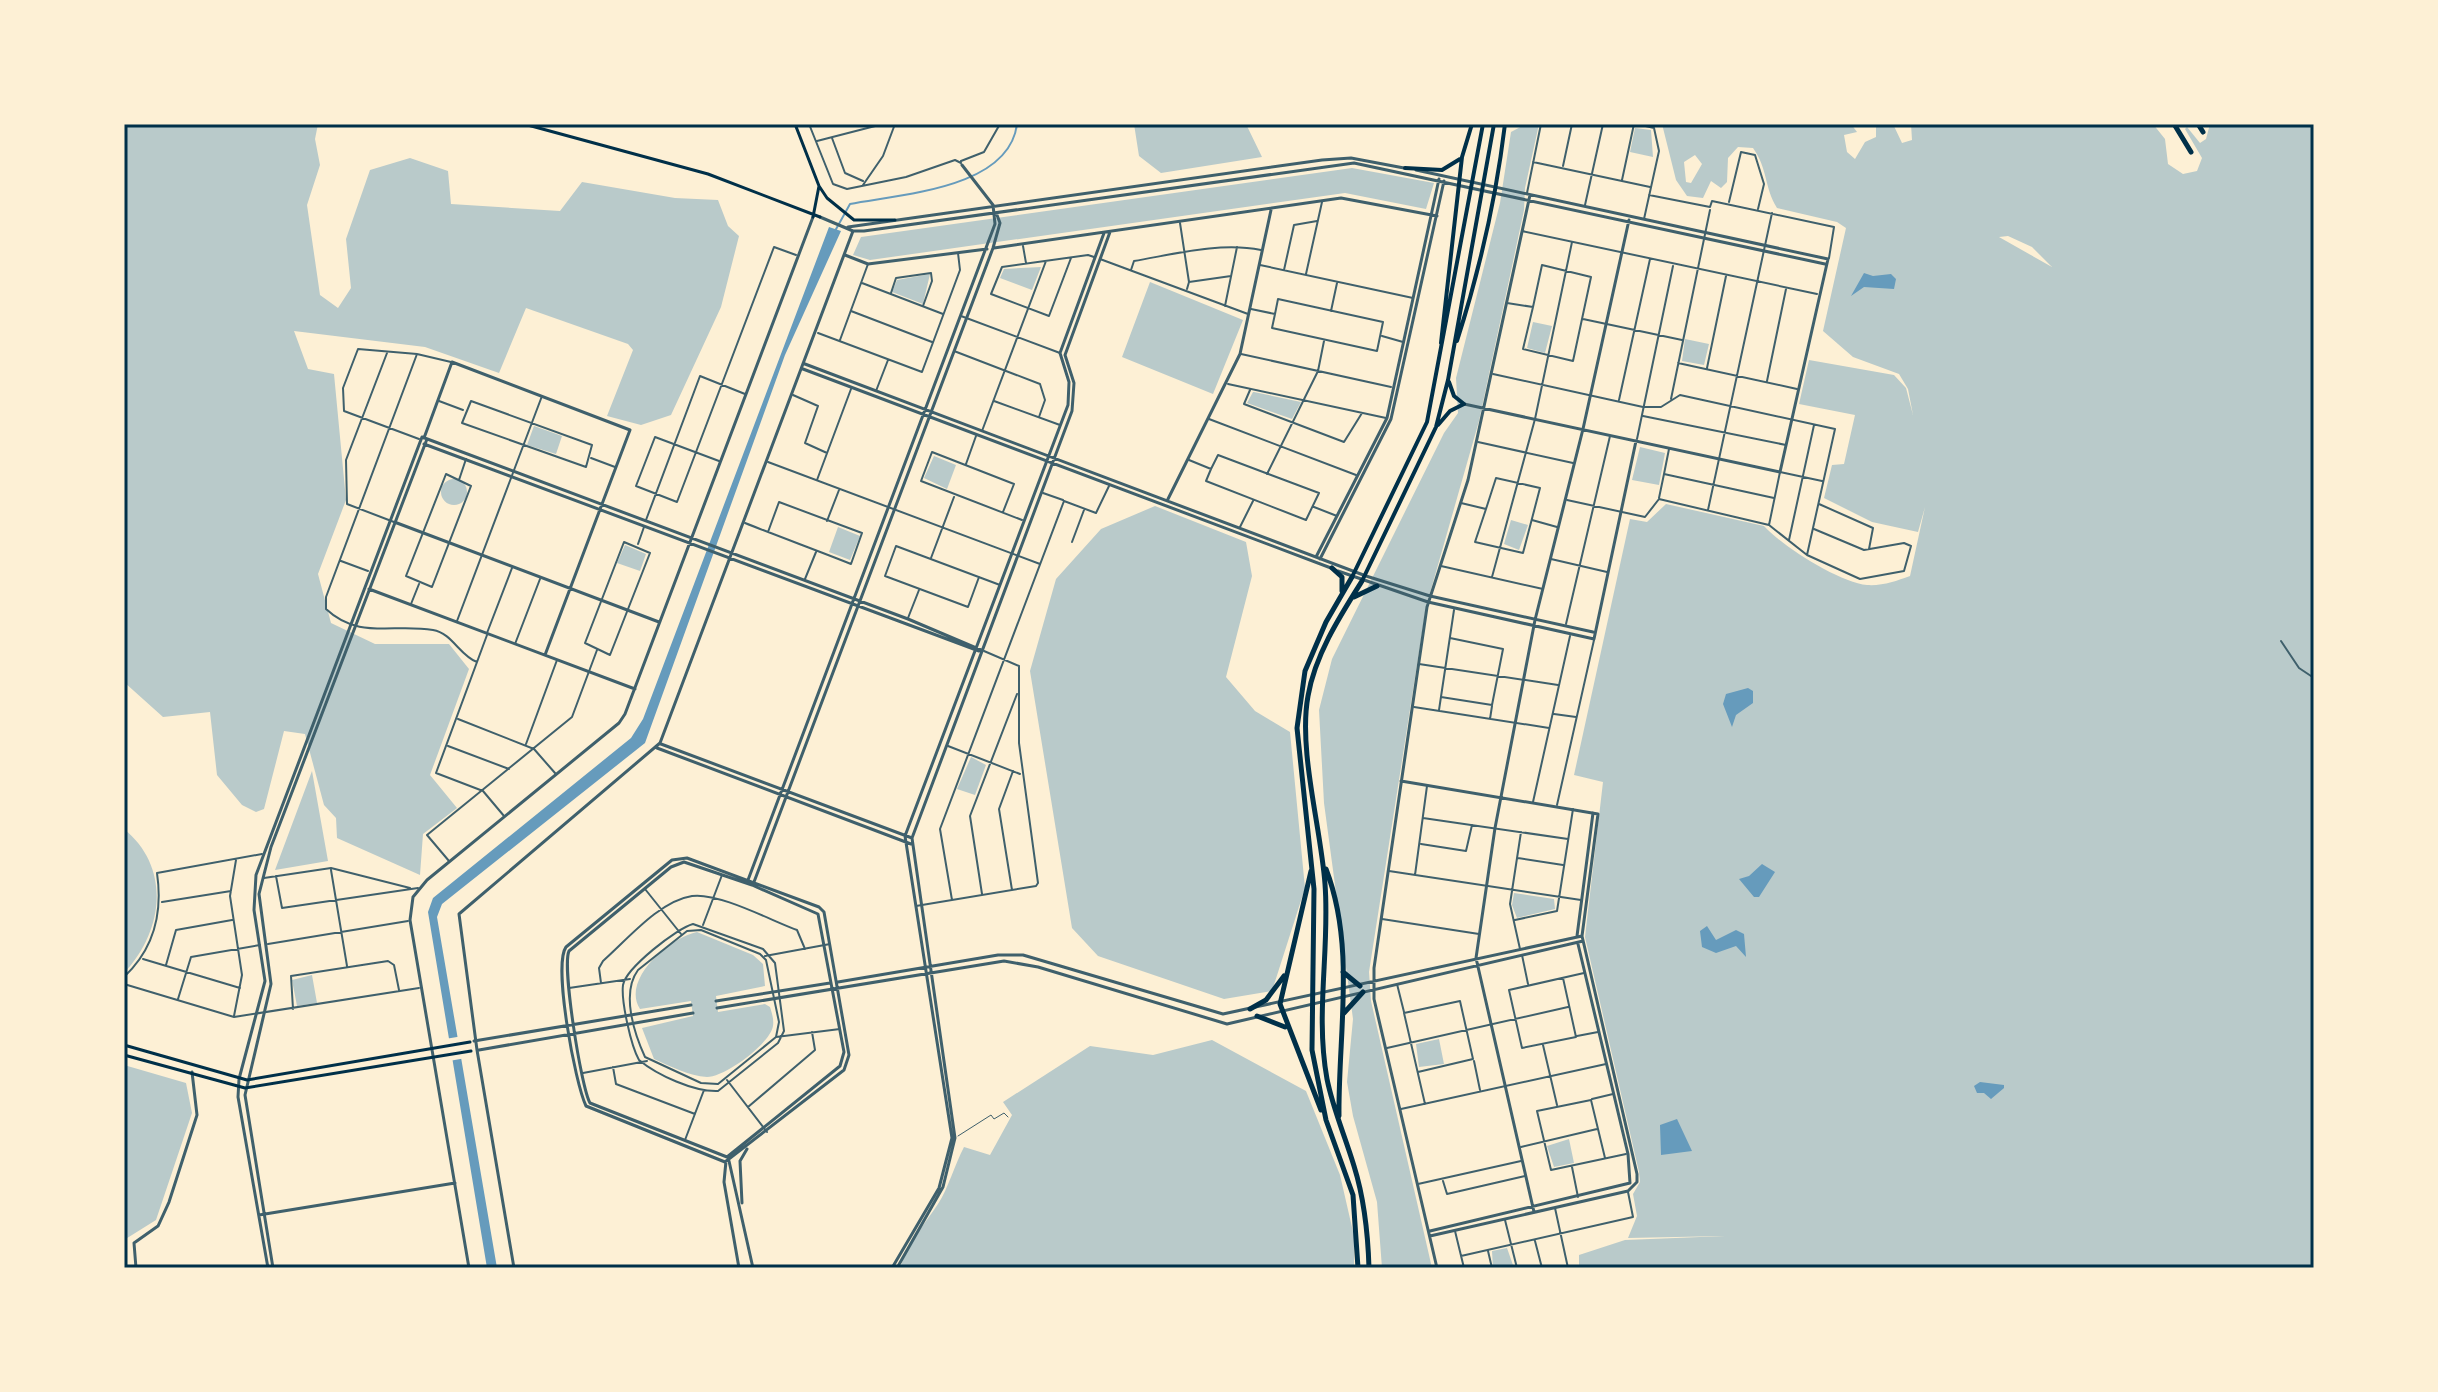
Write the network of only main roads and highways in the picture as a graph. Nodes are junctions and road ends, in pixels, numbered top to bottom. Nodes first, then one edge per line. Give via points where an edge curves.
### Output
1 (524, 124) edge
2 (795, 124) edge
3 (1472, 124) edge
4 (1483, 124) edge
5 (1494, 124) edge
6 (1505, 124) edge
7 (2174, 124) edge
8 (2198, 124) edge
9 (2203, 132) dead end
10 (2191, 152) dead end
11 (1462, 157) junction
12 (1405, 168) road end
13 (819, 186) junction
14 (814, 216) junction
15 (820, 217) road end
16 (895, 220) road end
17 (1452, 358) junction
18 (1438, 371) junction
19 (1448, 380) junction
20 (1436, 427) junction
21 (1332, 568) road end
22 (1354, 575) joint
23 (1364, 579) joint
24 (1377, 586) road end
25 (1341, 597) junction
26 (1350, 600) junction
27 (1323, 862) junction
28 (1312, 866) junction
29 (1286, 972) junction
30 (1343, 972) junction
31 (1250, 1009) road end
32 (1344, 1014) junction
33 (1257, 1016) road end
34 (1286, 1028) junction
35 (470, 1042) road end
36 (124, 1045) edge
37 (471, 1051) road end
38 (124, 1055) edge
39 (1326, 1120) junction
40 (1339, 1125) junction
41 (1358, 1268) edge
42 (1369, 1268) edge

1 - 14 main road via 708,174
2 - 13 main road
3 - 11 main road
4 - 18 main road
5 - 17 main road
6 - 17 main road via 1480,268
7 - 10 highway
8 - 9 highway
11 - 12 main road via 1442,170
11 - 18 main road
13 - 14 main road
13 - 16 main road via 851,219
14 - 15 main road
17 - 19 main road
18 - 22 main road via 1415,453
19 - 20 main road
19 - 20 main road via 1464,404
20 - 23 main road
21 - 25 highway via 1343,579
22 - 25 highway
23 - 26 highway
24 - 26 highway
25 - 28 highway via 1314,648 1299,701 1297,746
26 - 27 highway via 1322,653 1307,699
27 - 30 highway via 1335,893
27 - 40 highway via 1320,1011 1323,1054
28 - 29 highway
28 - 39 highway via 1310,1013 1315,1079
29 - 31 highway via 1266,1000
29 - 34 highway via 1280,1007
30 - 32 highway
30 - 32 highway via 1362,989
32 - 40 highway
33 - 34 highway
34 - 39 highway
35 - 36 main road via 247,1080
37 - 38 main road via 245,1088
39 - 41 highway via 1353,1195
40 - 42 highway via 1355,1166

